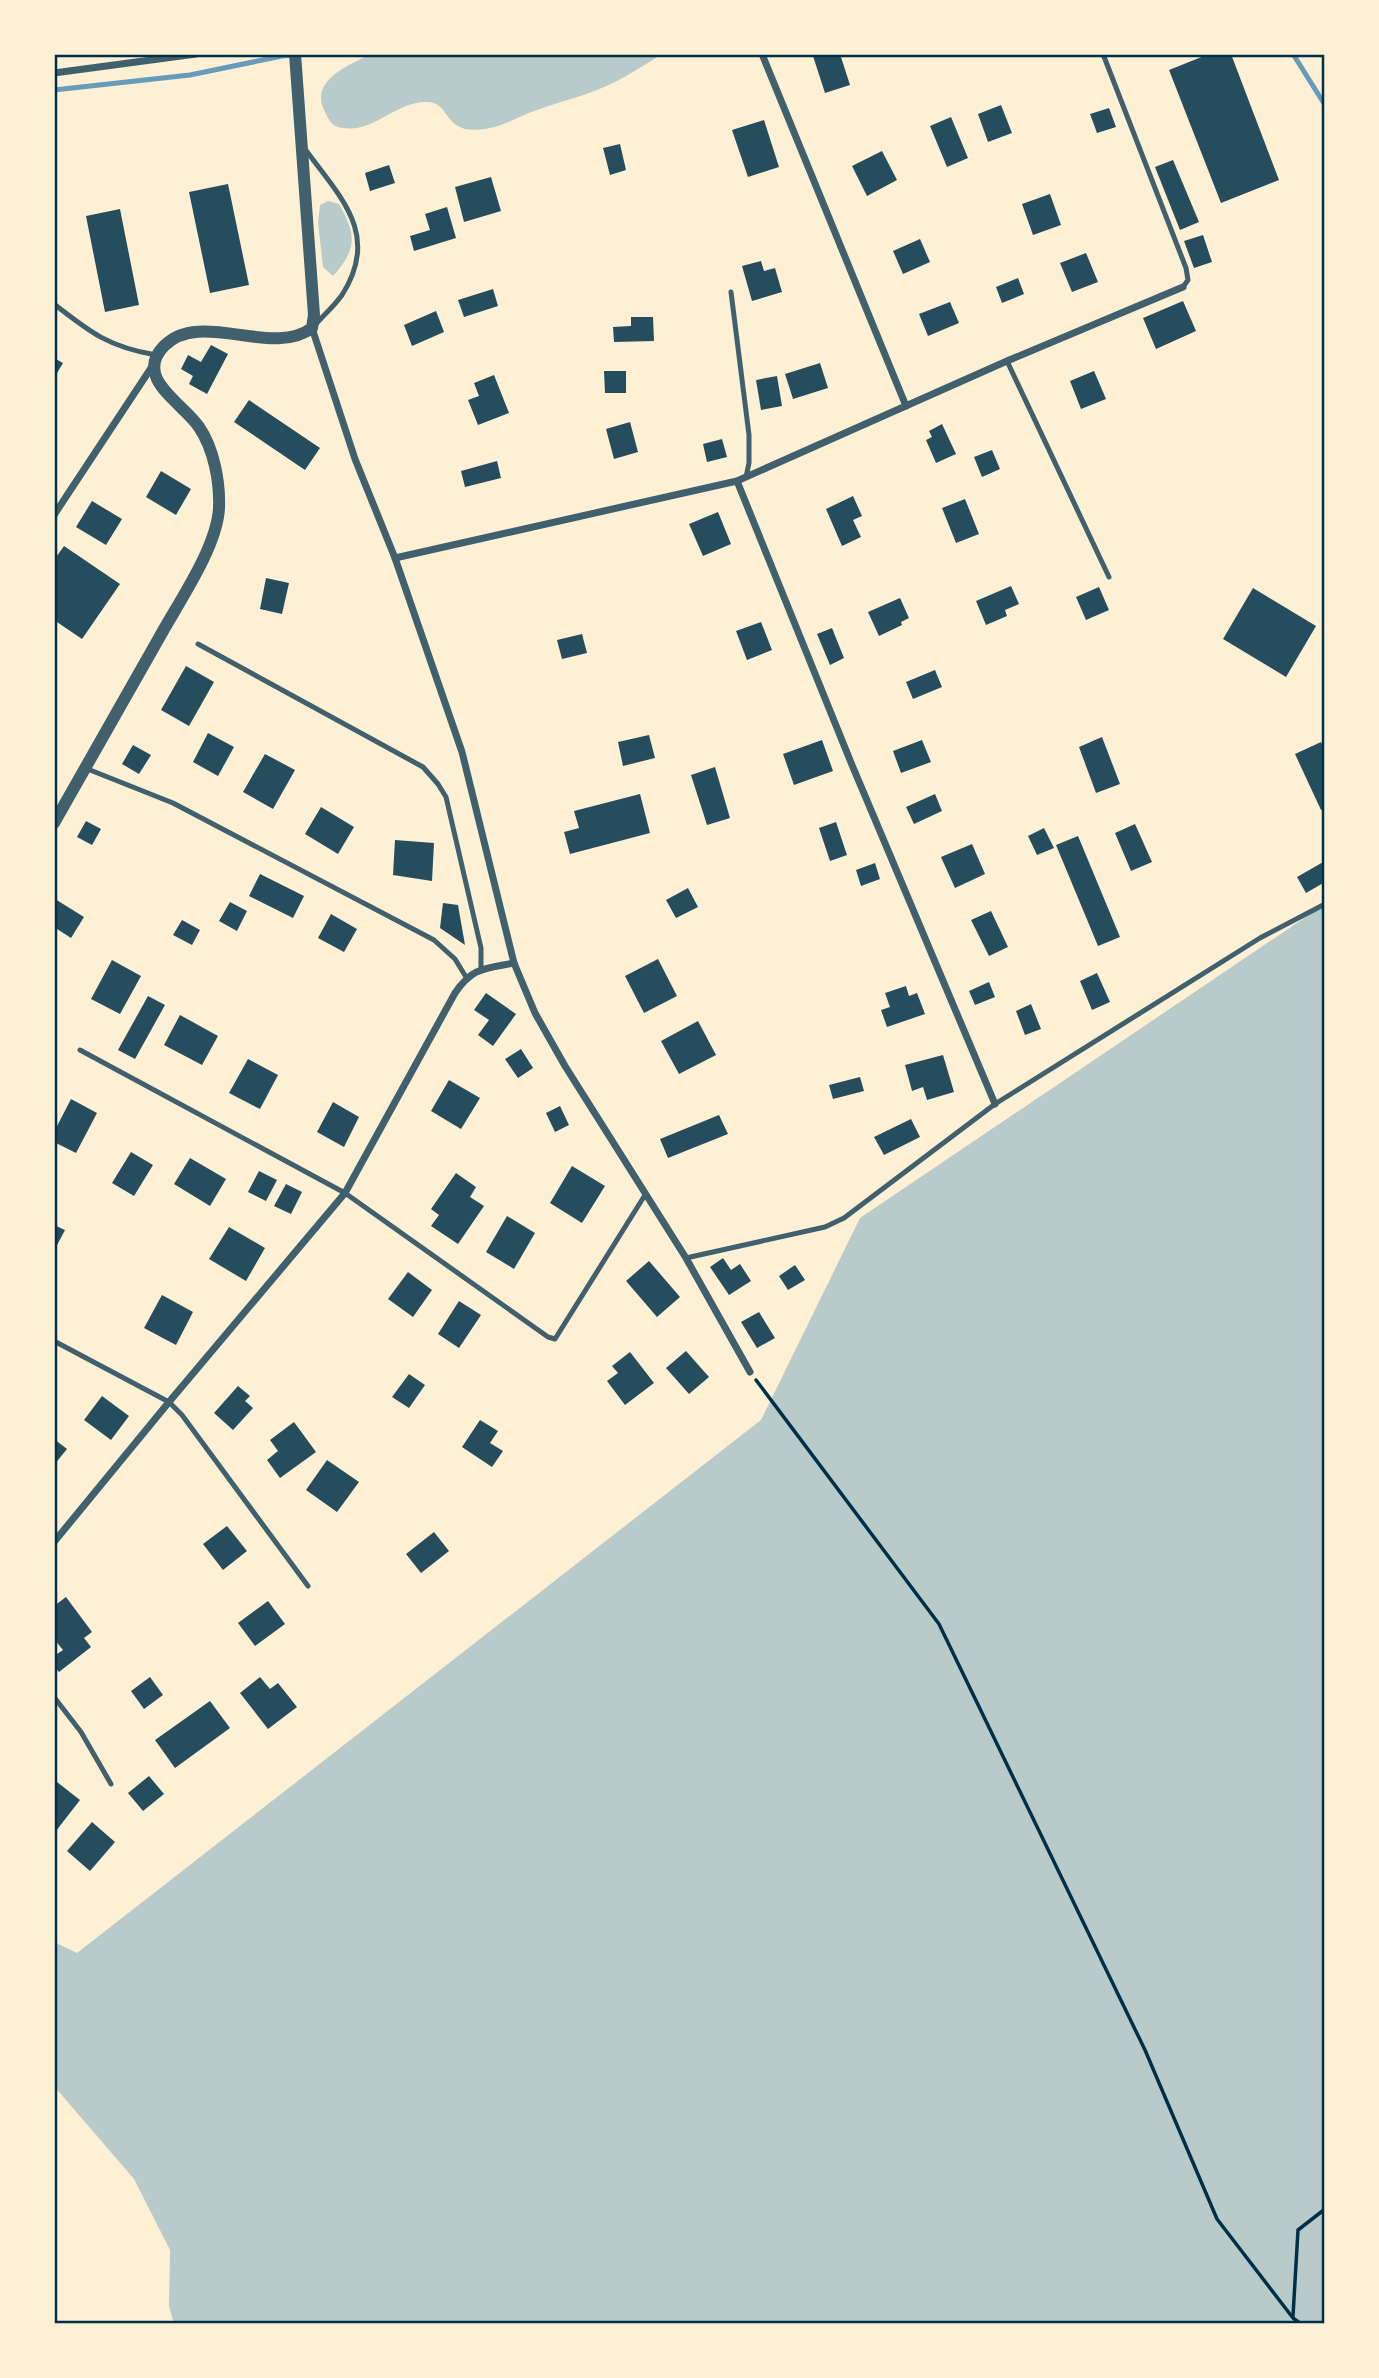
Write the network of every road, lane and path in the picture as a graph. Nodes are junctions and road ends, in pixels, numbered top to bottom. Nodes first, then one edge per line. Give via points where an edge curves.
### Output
1 (196, 54) edge
2 (295, 54) edge
3 (762, 54) edge
4 (1103, 54) edge
5 (54, 73) edge
6 (303, 147) junction
7 (1183, 287) joint
8 (731, 292) dead end
9 (54, 304) edge
10 (312, 328) junction
11 (157, 359) junction
12 (1007, 361) junction
13 (906, 406) junction
14 (746, 478) junction
15 (737, 481) junction
16 (54, 515) edge
17 (395, 558) junction
18 (1109, 577) dead end
19 (198, 644) dead end
20 (85, 768) junction
21 (54, 823) edge
22 (1325, 904) edge
23 (514, 963) junction
24 (481, 970) junction
25 (466, 977) junction
26 (80, 1050) dead end
27 (995, 1104) junction
28 (345, 1193) junction
29 (645, 1195) junction
30 (686, 1258) junction
31 (54, 1341) edge
32 (750, 1372) joint
33 (169, 1402) junction
34 (54, 1542) edge
35 (308, 1586) dead end
36 (54, 1697) edge
37 (111, 1784) dead end
38 (1325, 2209) edge
39 (1293, 2318) junction
40 (1301, 2324) edge

1 - 5 street
2 - 6 street
3 - 13 street
4 - 7 lane via 1186,268 1188,281
6 - 10 street
6 - 10 lane via 350,212 358,247 355,272 341,297
7 - 12 street
8 - 14 lane via 749,435
9 - 11 lane via 110,344
10 - 11 street via 286,338 206,331 182,335 165,345
10 - 17 street via 355,459
11 - 16 street
11 - 20 street via 156,379 200,428 211,451 219,510 211,540 188,586
12 - 13 street
12 - 18 lane
13 - 14 street
14 - 15 street
15 - 17 street
15 - 27 street
17 - 23 street via 462,752
19 - 24 lane via 423,767 438,783 446,797 481,948
20 - 21 street
20 - 25 lane via 173,803 434,940 455,958
22 - 27 lane via 1260,938
23 - 24 street
23 - 29 street via 541,1024
24 - 25 street
25 - 28 street
26 - 28 lane
27 - 30 lane via 844,1218 825,1227
28 - 29 lane via 555,1339
28 - 33 street
29 - 30 street
30 - 32 street
31 - 33 lane
32 - 39 path via 939,1624 1145,2050 1217,2219
33 - 34 street
33 - 35 lane
36 - 37 lane
38 - 39 path via 1298,2231
39 - 40 path

